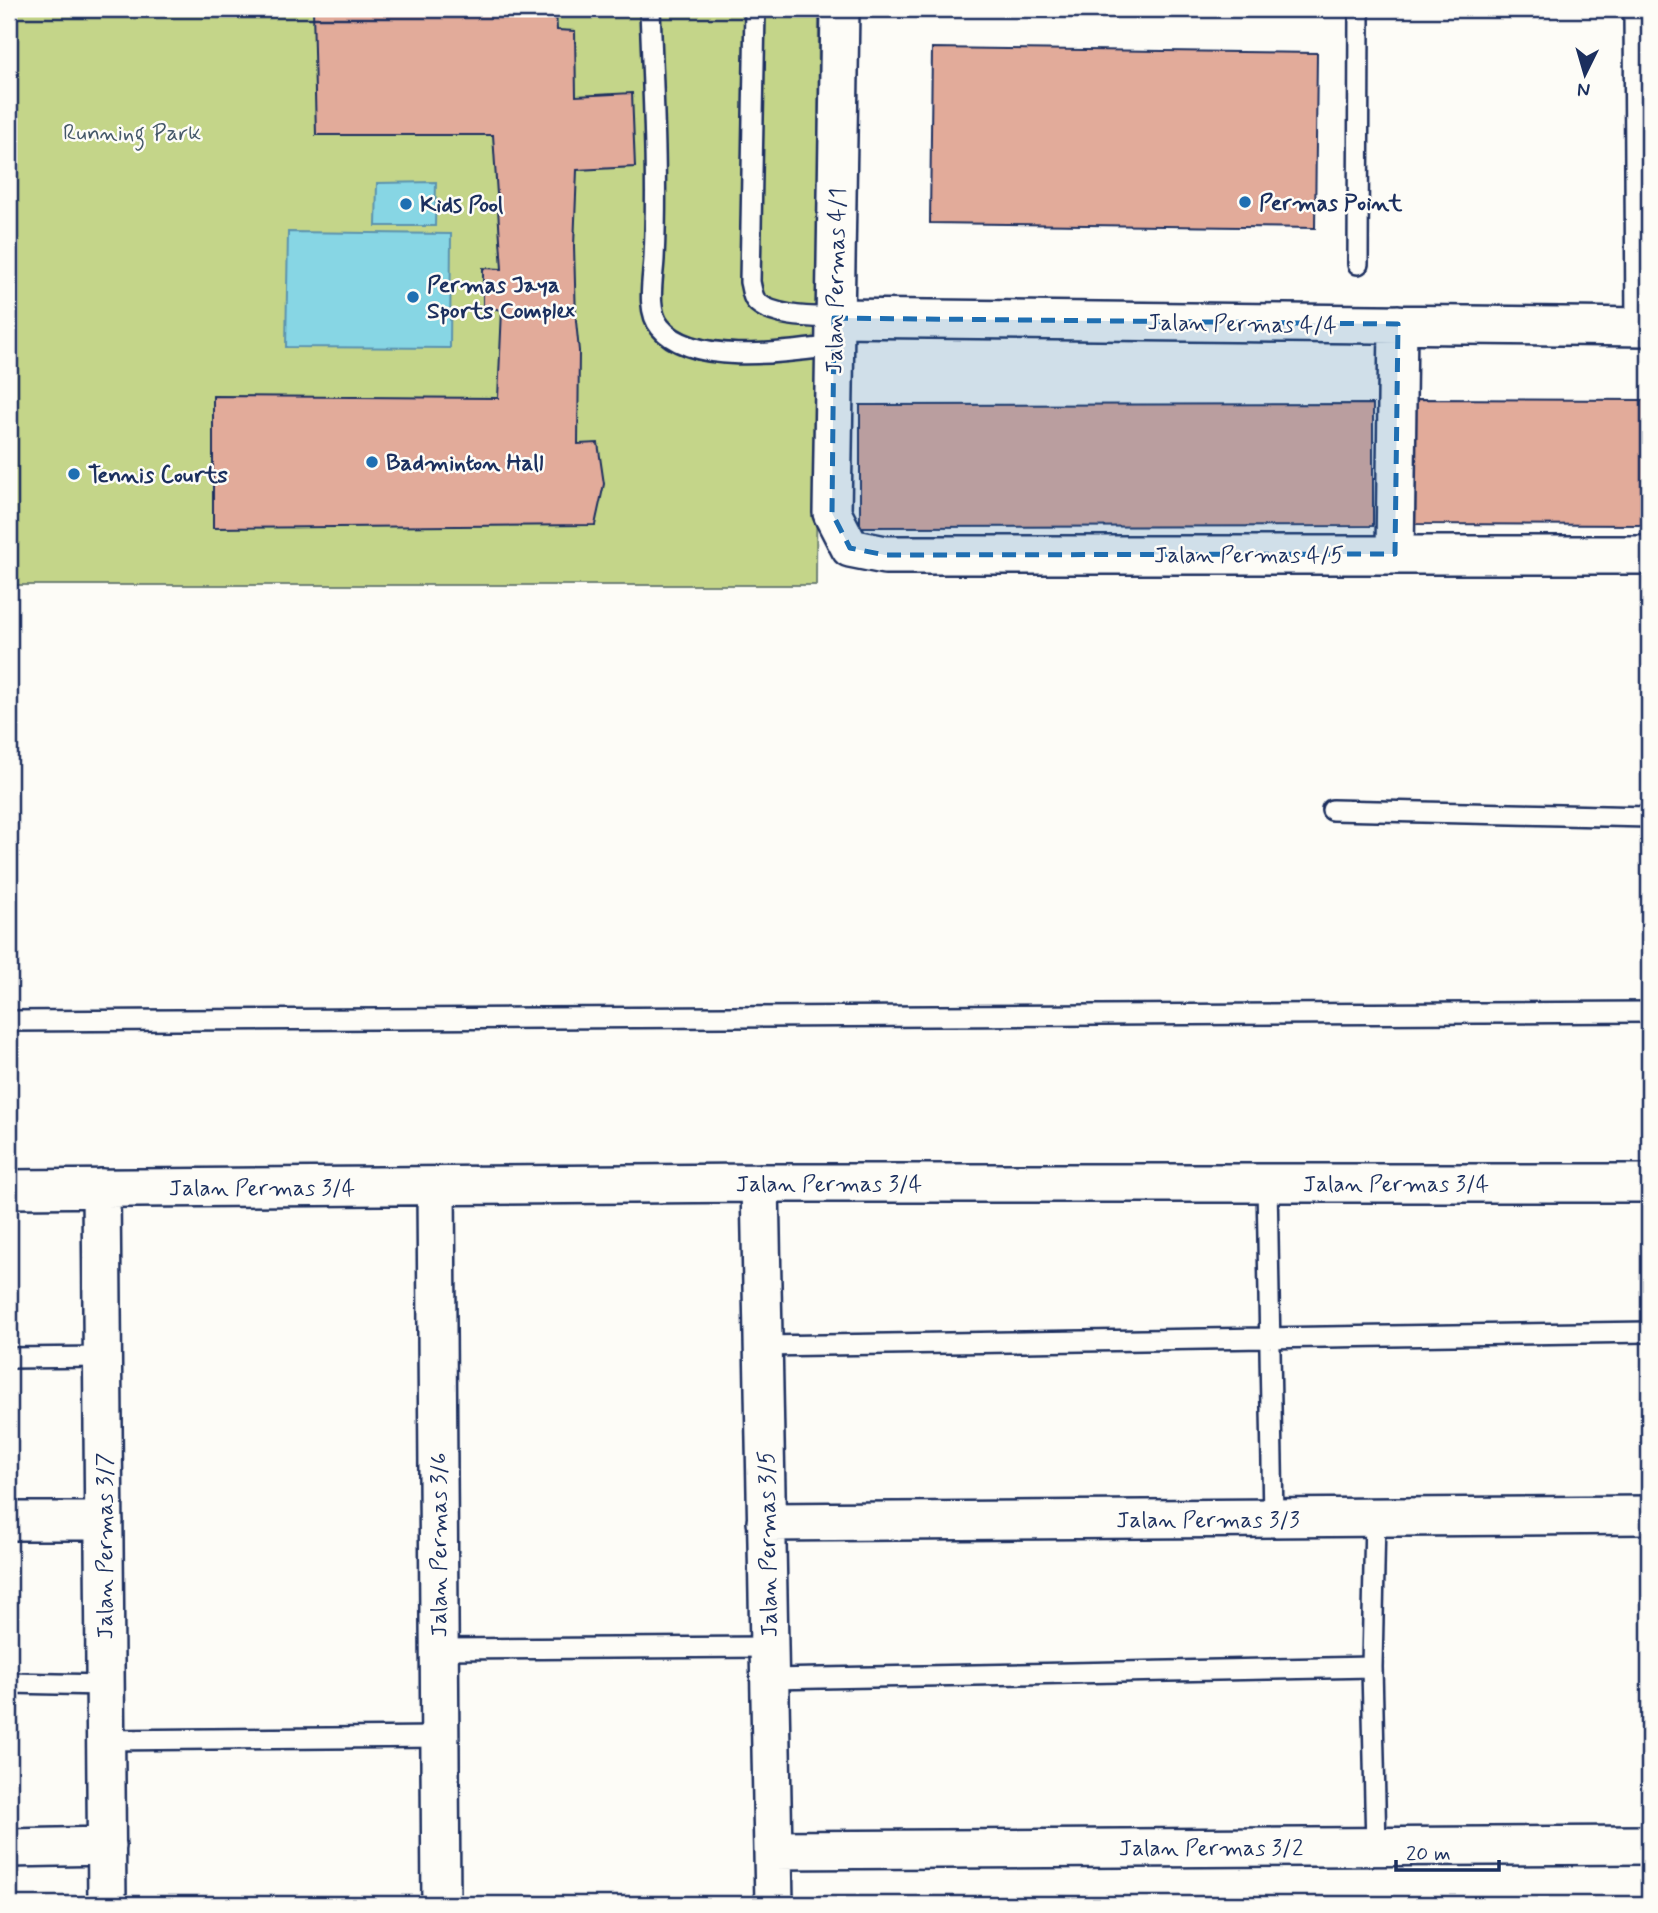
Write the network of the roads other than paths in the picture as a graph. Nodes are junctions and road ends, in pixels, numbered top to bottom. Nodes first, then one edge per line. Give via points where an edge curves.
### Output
1 (650, 9) edge
2 (754, 9) edge
3 (840, 9) edge
4 (1359, 9) edge
5 (1643, 9) edge
6 (1646, 131) edge
7 (1358, 264) dead end
8 (1398, 324) junction
9 (1647, 327) edge
10 (834, 332) junction
11 (850, 548) joint
12 (1395, 554) junction
13 (1649, 555) edge
14 (1332, 810) dead end
15 (1649, 817) edge
16 (1649, 1012) edge
17 (9, 1021) edge
18 (760, 1183) junction
19 (1267, 1183) junction
20 (1649, 1183) edge
21 (436, 1186) junction
22 (100, 1188) junction
23 (9, 1189) edge
24 (1649, 1332) edge
25 (1270, 1338) junction
26 (763, 1346) junction
27 (103, 1357) junction
28 (9, 1358) edge
29 (1649, 1515) edge
30 (1375, 1517) junction
31 (1273, 1518) junction
32 (9, 1521) edge
33 (104, 1521) junction
34 (766, 1522) junction
35 (439, 1649) junction
36 (770, 1663) junction
37 (1373, 1667) junction
38 (9, 1683) edge
39 (105, 1685) junction
40 (440, 1737) junction
41 (106, 1740) junction
42 (1649, 1845) edge
43 (107, 1846) junction
44 (1376, 1847) junction
45 (9, 1848) edge
46 (773, 1850) junction
47 (107, 1904) edge
48 (441, 1904) edge
49 (774, 1904) edge

1 - 10 lane via 656,224 652,303 657,323 685,345 727,354 785,352
2 - 10 lane via 753,297 771,310
3 - 10 street, Jalan Permas 4/1
4 - 7 lane
5 - 6 street
6 - 9 street
8 - 9 street, Jalan Permas 4/4
8 - 10 street, Jalan Permas 4/4
8 - 12 street
10 - 11 street, Jalan Permas 4/1 via 832,513
11 - 12 street, Jalan Permas 4/5 via 885,555
12 - 13 street, Jalan Permas 4/5
14 - 15 lane
16 - 17 lane
18 - 19 street, Jalan Permas 3/4
18 - 21 street, Jalan Permas 3/4
18 - 26 street, Jalan Permas 3/5
19 - 20 street, Jalan Permas 3/4
19 - 25 lane
21 - 22 street, Jalan Permas 3/4
21 - 35 street, Jalan Permas 3/6
22 - 23 street, Jalan Permas 3/4
22 - 27 street, Jalan Permas 3/7
24 - 25 lane
25 - 26 lane
25 - 31 lane
26 - 34 street, Jalan Permas 3/5
27 - 28 lane
27 - 33 street, Jalan Permas 3/7
29 - 30 street, Jalan Permas 3/3
30 - 31 street, Jalan Permas 3/3
30 - 37 lane
31 - 34 street, Jalan Permas 3/3
32 - 33 street
33 - 39 street, Jalan Permas 3/7
34 - 36 street, Jalan Permas 3/5
35 - 36 lane
35 - 40 street, Jalan Permas 3/6
36 - 37 lane
36 - 46 street, Jalan Permas 3/5
37 - 44 lane
38 - 39 lane
39 - 41 street, Jalan Permas 3/7
40 - 41 lane
40 - 48 street, Jalan Permas 3/6
41 - 43 street, Jalan Permas 3/7
42 - 44 street, Jalan Permas 3/2
43 - 45 street
43 - 47 street, Jalan Permas 3/7
44 - 46 street, Jalan Permas 3/2
46 - 49 street, Jalan Permas 3/5

